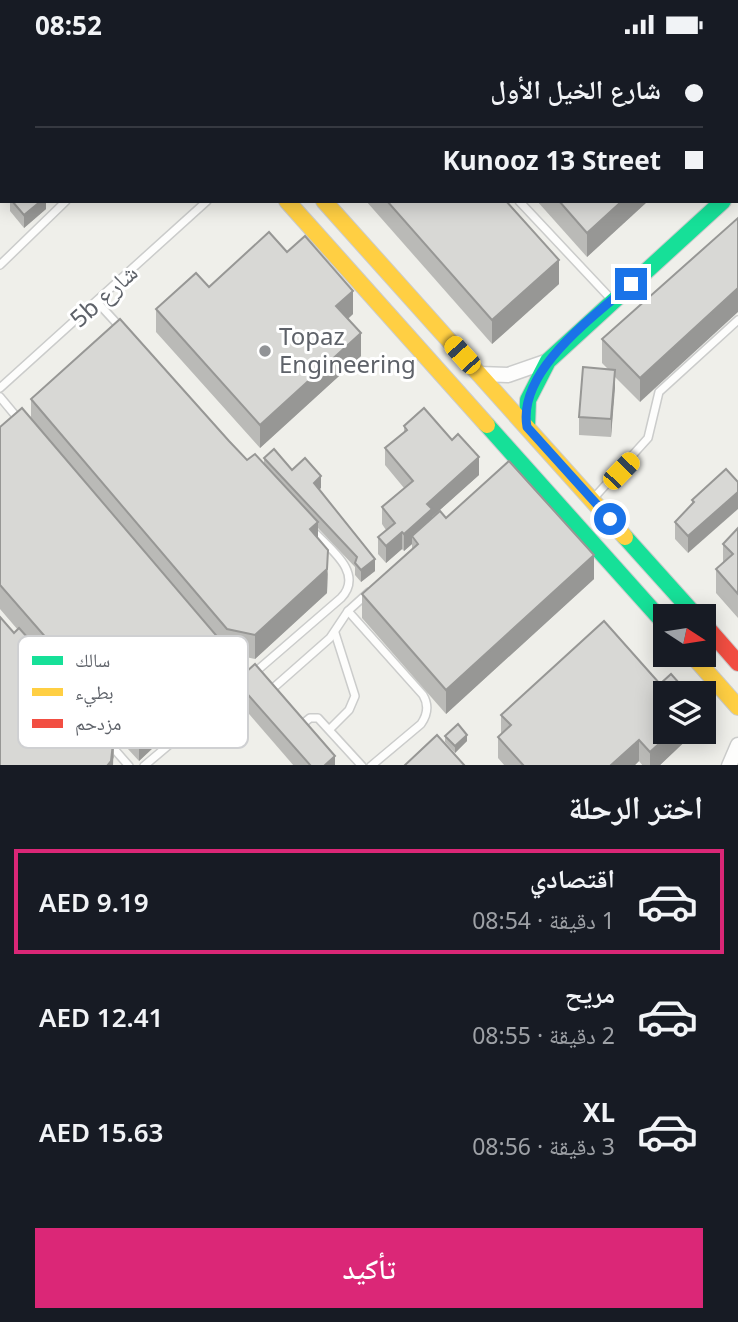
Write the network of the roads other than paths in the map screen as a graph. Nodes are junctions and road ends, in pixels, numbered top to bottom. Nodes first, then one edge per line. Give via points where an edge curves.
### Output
1 (64, 203) edge
2 (205, 203) edge
3 (290, 203) edge
4 (326, 203) edge
5 (521, 203) edge
6 (721, 203) edge
7 (0, 265) edge
8 (612, 300) junction
9 (98, 303) junction
10 (738, 320) edge
11 (126, 333) edge
12 (548, 361) junction
13 (479, 374) junction
14 (1, 385) edge
15 (0, 397) edge
16 (527, 427) junction
17 (27, 429) edge
18 (592, 500) junction
19 (308, 525) edge
20 (372, 589) edge
21 (685, 604) edge
22 (348, 611) junction
23 (653, 611) edge
24 (335, 633) junction
25 (716, 638) edge
26 (738, 663) edge
27 (703, 667) edge
28 (248, 679) edge
29 (271, 690) edge
30 (738, 706) edge
31 (299, 727) edge
32 (330, 729) junction
33 (738, 745) edge
34 (114, 748) edge
35 (165, 748) edge
36 (129, 765) edge
37 (144, 765) edge
38 (362, 765) edge
39 (371, 765) edge
40 (729, 765) edge

1 - 7 lane
2 - 9 lane, 5b شارع
3 - 23 main road via 514,461
4 - 13 main road
5 - 8 lane
6 - 8 main road
8 - 12 main road
9 - 11 lane
9 - 14 lane, 5b شارع
10 - 18 lane via 659,392 648,438
12 - 13 street via 508,376
12 - 16 main road via 529,393
13 - 16 main road
15 - 17 lane
16 - 18 main road
18 - 21 main road
19 - 28 lane via 346,566 348,589
20 - 22 lane
22 - 24 lane
22 - 39 lane via 427,704 421,724
24 - 29 lane
24 - 32 lane via 355,696 349,710
25 - 26 main road
27 - 30 main road
31 - 32 lane via 314,717
32 - 38 lane
33 - 40 street
34 - 36 lane
35 - 37 lane

